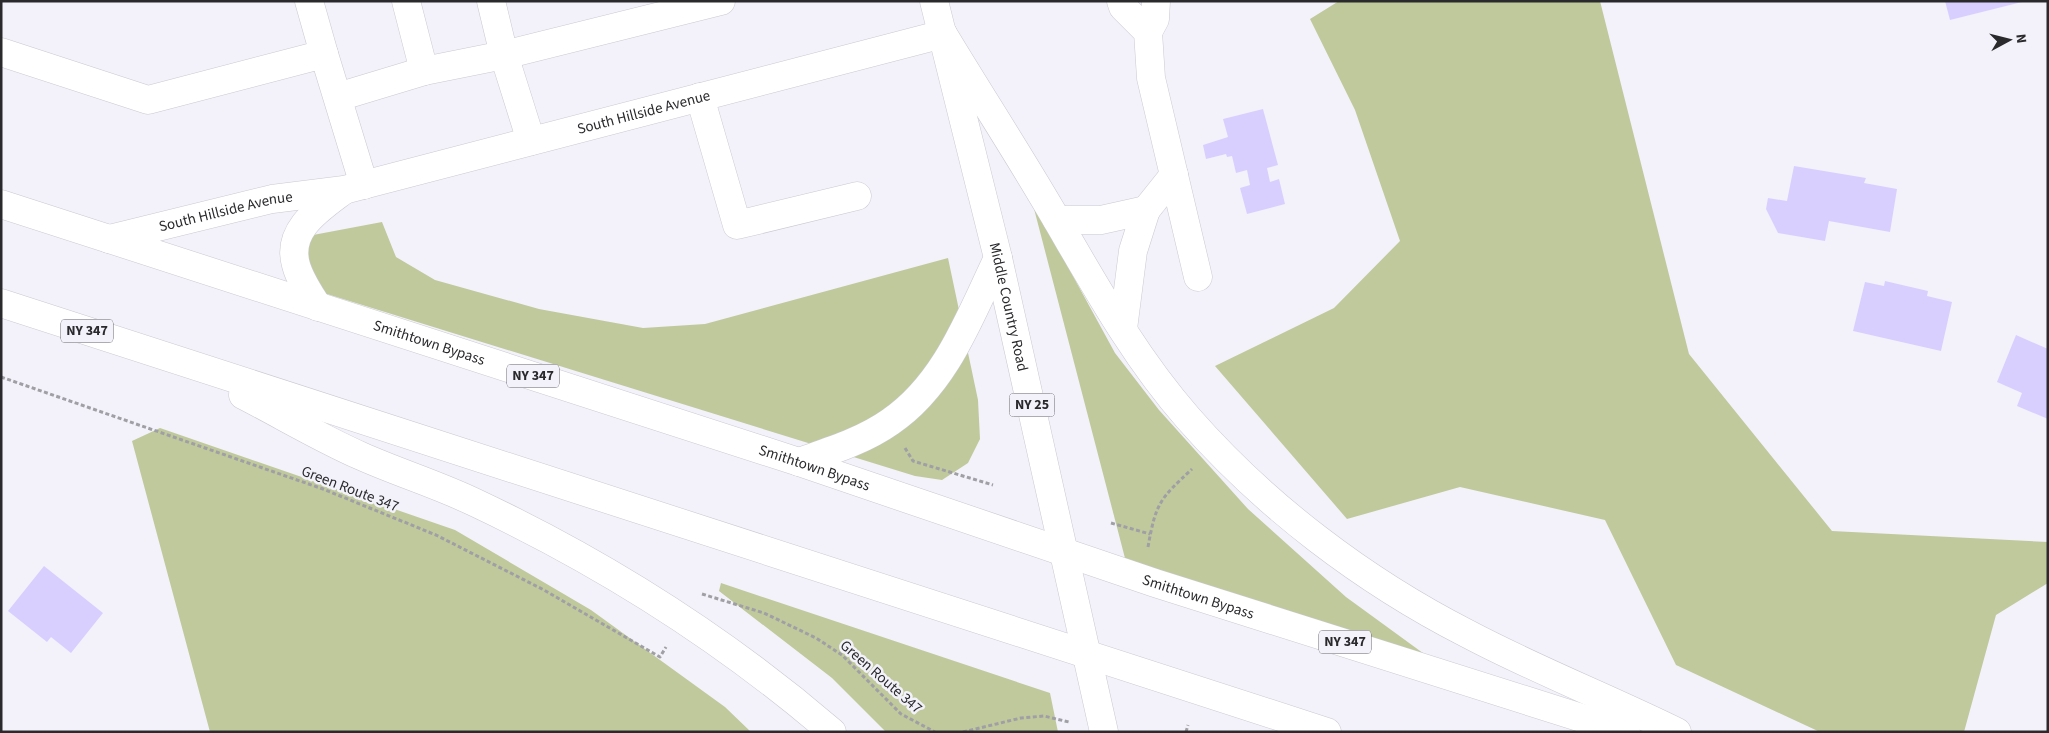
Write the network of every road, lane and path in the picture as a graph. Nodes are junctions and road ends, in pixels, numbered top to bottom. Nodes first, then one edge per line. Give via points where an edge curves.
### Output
1 (309, 1) edge
2 (406, 1) edge
3 (491, 1) edge
4 (721, 1) edge
5 (934, 1) edge
6 (1121, 1) edge
7 (1156, 1) edge
8 (1148, 32) junction
9 (943, 34) junction
10 (1, 52) edge
11 (324, 54) junction
12 (504, 55) junction
13 (424, 71) junction
14 (338, 97) junction
15 (700, 97) junction
16 (531, 141) junction
17 (1174, 175) junction
18 (354, 188) junction
19 (857, 196) dead end
20 (1, 204) edge
21 (1146, 210) junction
22 (1057, 220) junction
23 (109, 239) junction
24 (998, 258) junction
25 (1198, 277) dead end
26 (1, 303) edge
27 (318, 307) junction
28 (1122, 329) junction
29 (173, 358) junction
30 (1, 377) edge
31 (901, 441) dead end
32 (800, 462) junction
33 (1196, 465) dead end
34 (993, 485) dead end
35 (1111, 523) dead end
36 (1150, 534) junction
37 (1148, 547) dead end
38 (1064, 552) junction
39 (703, 592) dead end
40 (667, 646) dead end
41 (1086, 654) junction
42 (1044, 716) dead end
43 (1188, 725) dead end
44 (832, 732) edge
45 (935, 732) edge
46 (964, 732) edge
47 (1104, 732) edge
48 (1186, 732) edge
49 (1327, 732) edge
50 (1626, 732) edge
51 (1677, 732) edge

1 - 11 main road
2 - 13 main road
3 - 12 main road
4 - 12 main road
5 - 9 main road, Middle Country Road / NY 25
6 - 8 main road
7 - 8 main road via 1155,19
8 - 17 main road via 1151,78
9 - 15 main road, South Hillside Avenue
9 - 22 main road
9 - 24 main road, Middle Country Road / NY 25
10 - 11 main road via 148,100
11 - 14 main road
12 - 13 main road
12 - 16 main road
13 - 14 main road
14 - 18 main road
15 - 16 main road, South Hillside Avenue
15 - 19 main road via 737,225
16 - 18 main road, South Hillside Avenue
17 - 21 main road
17 - 25 main road
18 - 23 main road, South Hillside Avenue via 272,199
18 - 27 main road, South Hillside Avenue via 306,221 296,239 296,266
20 - 23 main road, Smithtown Bypass / NY 347
21 - 22 main road via 1101,220
21 - 28 main road via 1133,251
22 - 28 main road
23 - 27 main road, Smithtown Bypass / NY 347
24 - 32 main road via 953,350 917,399 889,423 843,446
24 - 38 main road, Middle Country Road / NY 25
26 - 29 main road, NY 347
27 - 32 main road, Smithtown Bypass / NY 347
28 - 51 main road via 1186,416 1215,447 1270,498 1341,556 1465,633
29 - 41 main road, NY 347
29 - 44 main road via 360,456 476,503 584,560 735,654
30 - 40 path, Green Route 347 via 340,496 492,562 660,657
31 - 34 path via 913,461
32 - 38 main road, Smithtown Bypass / NY 347
33 - 36 path via 1163,496
35 - 36 path
36 - 37 path
38 - 41 main road, Middle Country Road / NY 25
38 - 50 main road, Smithtown Bypass / NY 347
39 - 45 path, Green Route 347 via 764,613 816,638 842,655 901,714
41 - 47 main road, Middle Country Road / NY 25
41 - 49 main road, NY 347
42 - 46 path via 1021,718
43 - 48 path

